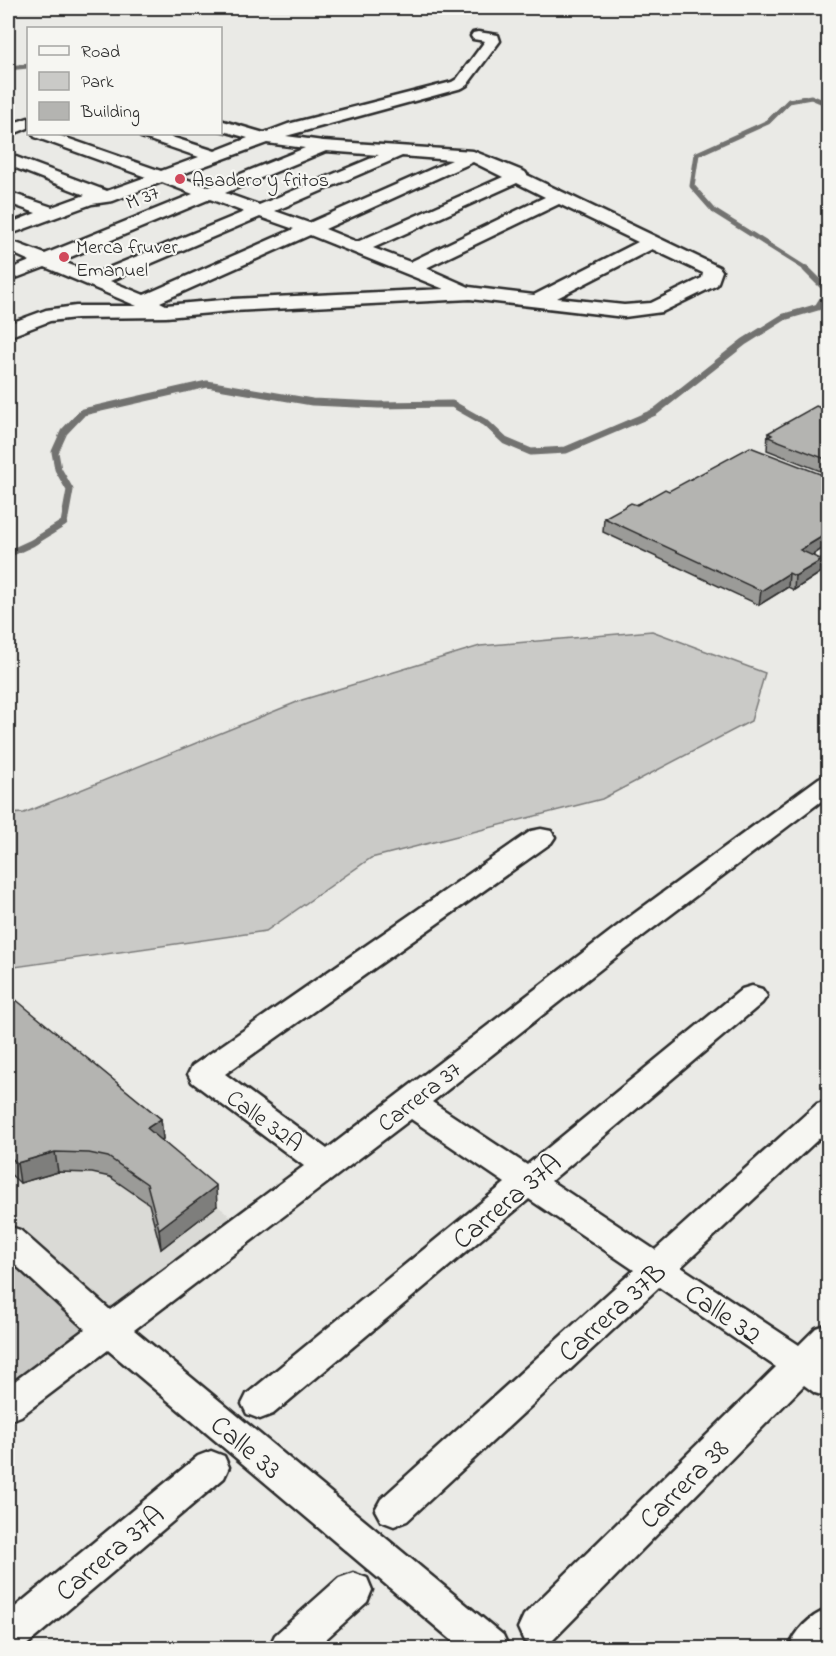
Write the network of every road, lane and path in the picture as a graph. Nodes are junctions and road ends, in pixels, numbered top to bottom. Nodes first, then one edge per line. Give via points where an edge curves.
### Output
1 (478, 36) dead end
2 (466, 53) dead end
3 (482, 54) junction
4 (222, 126) edge
5 (44, 135) edge
6 (150, 135) edge
7 (261, 137) junction
8 (323, 146) junction
9 (399, 153) junction
10 (214, 156) junction
11 (473, 156) junction
12 (8, 159) edge
13 (161, 176) junction
14 (519, 176) junction
15 (208, 194) junction
16 (8, 197) edge
17 (108, 197) junction
18 (559, 197) junction
19 (259, 211) junction
20 (51, 213) junction
21 (307, 228) junction
22 (8, 230) edge
23 (651, 242) junction
24 (8, 245) edge
25 (358, 248) junction
26 (45, 260) junction
27 (410, 269) junction
28 (8, 276) edge
29 (94, 281) junction
30 (470, 293) junction
31 (536, 301) junction
32 (145, 302) junction
33 (166, 311) junction
34 (8, 332) edge
35 (828, 784) edge
36 (541, 837) dead end
37 (752, 996) dead end
38 (410, 1103) junction
39 (828, 1112) edge
40 (327, 1166) junction
41 (527, 1183) junction
42 (8, 1239) edge
43 (658, 1268) junction
44 (108, 1329) junction
45 (828, 1338) edge
46 (815, 1375) edge
47 (260, 1404) dead end
48 (8, 1406) edge
49 (211, 1467) dead end
50 (394, 1510) dead end
51 (353, 1590) dead end
52 (828, 1627) edge
53 (538, 1628) dead end
54 (8, 1637) edge
55 (289, 1648) edge
56 (489, 1648) edge
57 (809, 1648) edge

1 - 3 street via 493,38
2 - 3 street
3 - 7 street via 458,85
4 - 7 street
5 - 13 street
6 - 10 street
7 - 8 street
7 - 10 street
8 - 9 street
8 - 15 street, M 37
9 - 11 street
9 - 19 street
10 - 13 street
11 - 14 street
11 - 21 street
12 - 17 street
13 - 15 street
13 - 17 street
14 - 18 street
14 - 25 street
15 - 19 street
15 - 26 street, M 37
16 - 20 street
17 - 20 street via 89,199
18 - 23 street
18 - 27 street
19 - 21 street
19 - 29 street
20 - 22 street
21 - 25 street
21 - 32 street
23 - 31 street
23 - 31 street via 713,271 710,281 655,308 624,311
24 - 26 street
25 - 27 street
26 - 28 street, M 37
26 - 29 street
27 - 30 street
29 - 32 street
30 - 31 street
30 - 33 street
32 - 33 street
33 - 34 street via 76,312 46,316
35 - 38 street, Carrera 37 via 634,928
36 - 40 street, Calle 32A via 203,1074
37 - 41 street, Carrera 37A
38 - 40 street, Carrera 37
38 - 41 street, Calle 32
39 - 43 street, Carrera 37B
40 - 44 street, Carrera 37
41 - 43 street, Calle 32
41 - 47 street, Carrera 37A
42 - 44 street, Calle 33
43 - 46 street, Calle 32
43 - 50 street, Carrera 37B
44 - 48 street, Carrera 37
44 - 56 street, Calle 33
45 - 46 street, Carrera 38
46 - 53 street, Carrera 38
49 - 54 street, Carrera 37A
51 - 55 street
52 - 57 street

